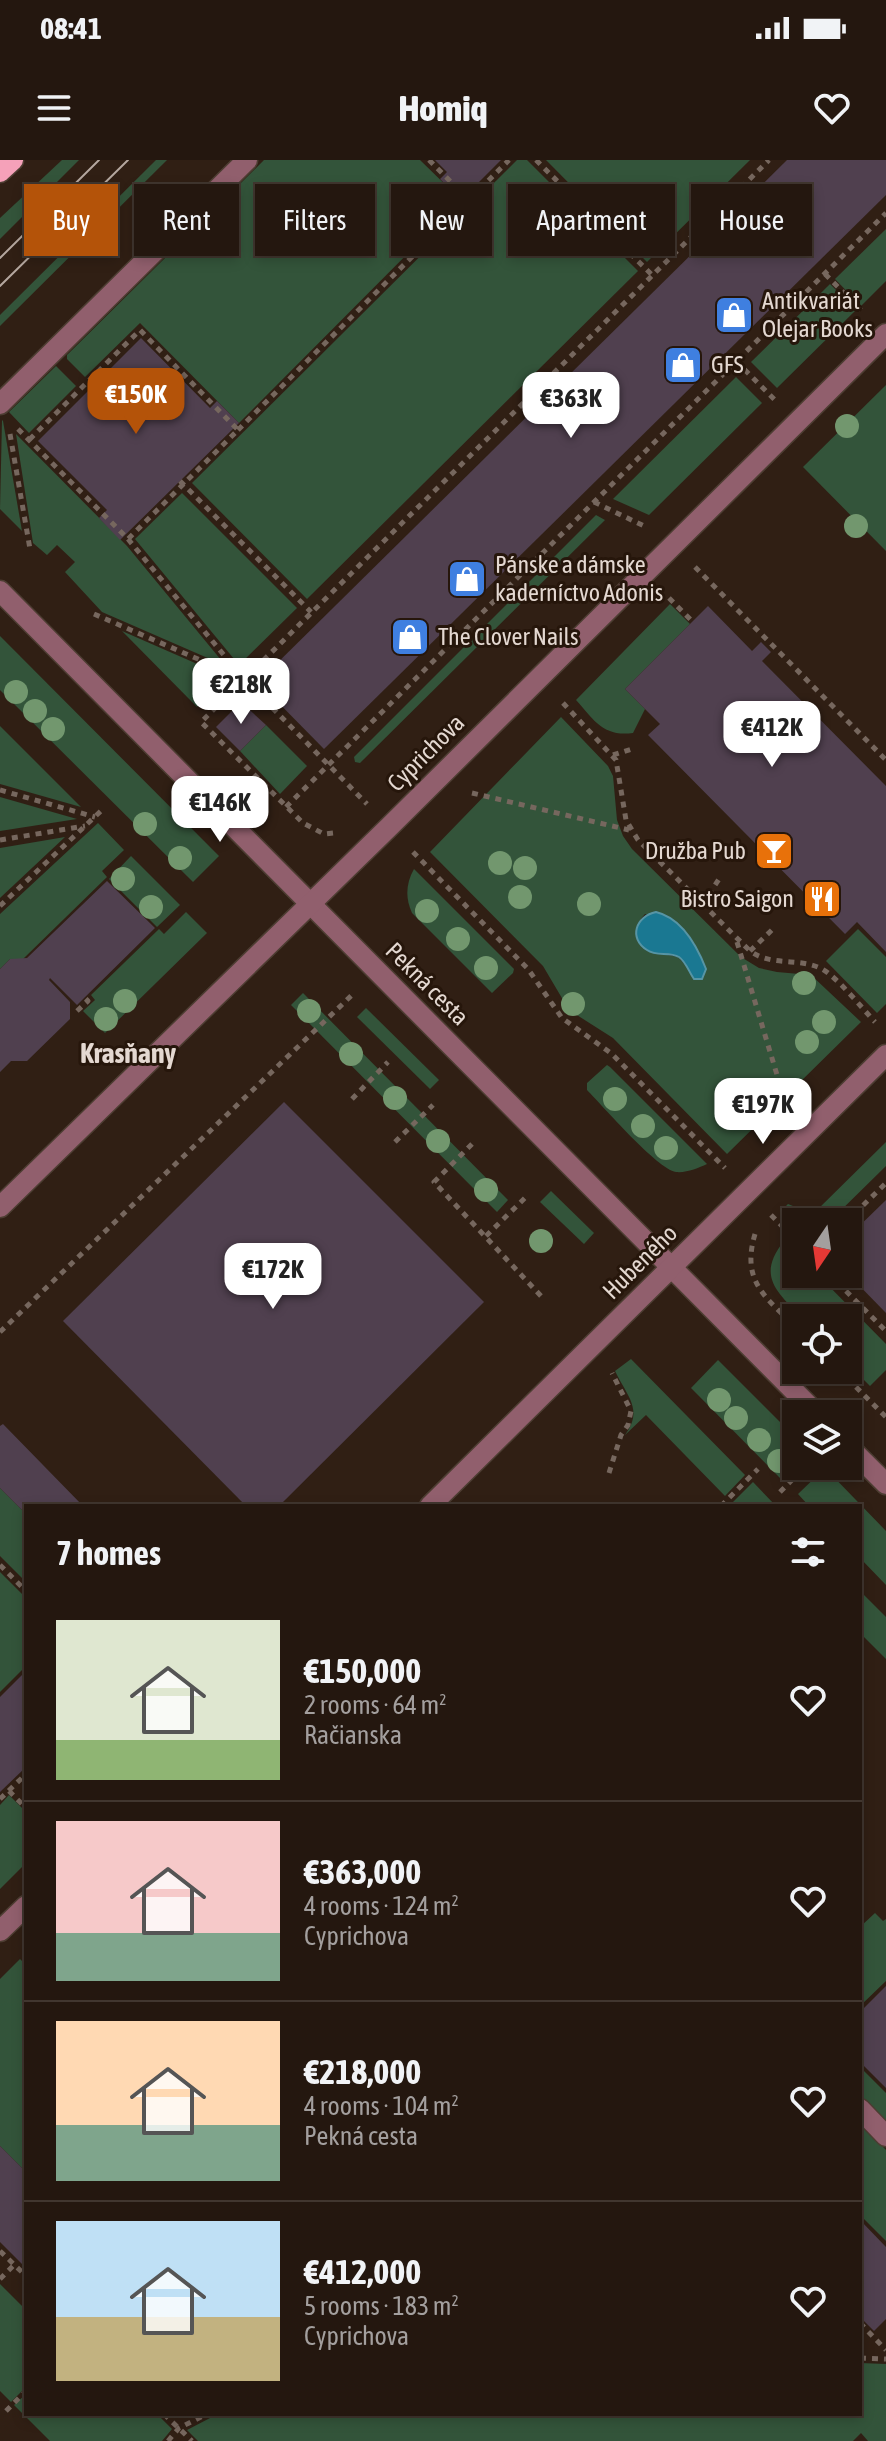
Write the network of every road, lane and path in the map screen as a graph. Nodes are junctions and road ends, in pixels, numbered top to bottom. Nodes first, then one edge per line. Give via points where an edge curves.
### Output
1 (13, 160) edge
2 (247, 160) edge
3 (429, 160) edge
4 (509, 160) edge
5 (536, 160) edge
6 (769, 160) edge
7 (0, 172) edge
8 (453, 184) edge
9 (485, 184) edge
10 (886, 213) edge
11 (413, 256) edge
12 (825, 274) junction
13 (652, 275) junction
14 (865, 314) dead end
15 (886, 334) edge
16 (736, 361) junction
17 (776, 401) dead end
18 (0, 404) edge
19 (238, 430) junction
20 (10, 432) dead end
21 (182, 483) junction
22 (594, 502) junction
23 (648, 527) dead end
24 (128, 539) junction
25 (30, 549) dead end
26 (694, 566) dead end
27 (0, 591) edge
28 (665, 595) dead end
29 (311, 612) junction
30 (94, 614) dead end
31 (692, 621) dead end
32 (244, 679) junction
33 (561, 701) dead end
34 (635, 748) dead end
35 (613, 755) junction
36 (886, 760) edge
37 (329, 764) junction
38 (0, 790) edge
39 (471, 793) dead end
40 (286, 807) junction
41 (102, 810) dead end
42 (374, 812) dead end
43 (95, 817) junction
44 (86, 826) junction
45 (631, 830) junction
46 (337, 833) dead end
47 (0, 840) edge
48 (413, 852) dead end
49 (721, 876) dead end
50 (310, 904) junction
51 (702, 905) junction
52 (0, 906) edge
53 (775, 927) dead end
54 (736, 938) junction
55 (750, 951) junction
56 (352, 995) dead end
57 (84, 997) dead end
58 (77, 1011) dead end
59 (875, 1022) dead end
60 (886, 1055) edge
61 (388, 1062) dead end
62 (352, 1099) dead end
63 (433, 1105) dead end
64 (787, 1109) dead end
65 (395, 1142) dead end
66 (472, 1144) dead end
67 (726, 1169) dead end
68 (886, 1183) edge
69 (527, 1196) dead end
70 (0, 1207) edge
71 (860, 1208) edge
72 (782, 1225) edge
73 (486, 1236) junction
74 (672, 1267) junction
75 (843, 1288) edge
76 (541, 1296) dead end
77 (782, 1312) edge
78 (886, 1331) edge
79 (0, 1332) edge
80 (609, 1368) dead end
81 (853, 1384) edge
82 (803, 1400) edge
83 (886, 1417) edge
84 (862, 1460) edge
85 (758, 1469) dead end
86 (609, 1473) dead end
87 (792, 1480) edge
88 (886, 1484) edge
89 (780, 1492) dead end
90 (432, 1504) edge
91 (723, 1504) edge
92 (0, 1565) edge
93 (24, 1589) edge
94 (24, 1776) edge
95 (9, 1791) junction
96 (0, 1799) edge
97 (24, 1806) edge
98 (24, 1908) edge
99 (0, 1931) edge
100 (862, 2111) edge
101 (886, 2136) edge
102 (0, 2251) edge
103 (14, 2265) junction
104 (24, 2274) edge
105 (0, 2279) edge
106 (862, 2325) edge
107 (886, 2350) edge
108 (862, 2358) edge
109 (886, 2359) edge
110 (24, 2393) edge
111 (6, 2411) dead end
112 (167, 2416) edge
113 (203, 2416) edge
114 (179, 2428) junction
115 (168, 2441) edge
116 (192, 2441) edge

1 - 7 main road
2 - 18 street
3 - 8 path
4 - 9 path
5 - 13 path
6 - 13 path
10 - 12 path
11 - 19 path
12 - 14 path
12 - 16 path
13 - 29 path
15 - 50 street, Cyprichova
16 - 17 path
16 - 22 path
19 - 21 path
19 - 24 path via 140,330 40,429 29,440
20 - 25 path
21 - 24 path
21 - 29 path
22 - 23 path
22 - 37 path
24 - 32 path
26 - 36 path
27 - 50 street, Pekná cesta
28 - 31 path
29 - 32 path
30 - 32 path
32 - 37 path
32 - 40 path via 201,722
33 - 35 path
34 - 35 path
35 - 45 path
37 - 40 path
37 - 42 path
38 - 43 path
39 - 45 path
40 - 46 path via 324,834
41 - 43 path
43 - 44 path
44 - 47 path
44 - 52 path
45 - 51 path
48 - 67 path via 528,969 562,1018 612,1054
49 - 51 path
50 - 70 street, Cyprichova
50 - 74 street, Pekná cesta
51 - 54 path
53 - 55 path
54 - 55 path
54 - 64 path
55 - 59 path via 768,961 824,970
56 - 79 path
57 - 58 path via 88,1001
60 - 74 street, Hubeného
61 - 62 path
63 - 65 path
66 - 73 path via 434,1182
68 - 71 path
69 - 73 path
72 - 77 path via 769,1212 755,1232 750,1260 755,1283
73 - 76 path
74 - 82 street, Pekná cesta
74 - 90 street, Hubeného
75 - 78 path
80 - 86 path via 631,1411
81 - 83 path
84 - 88 street
85 - 91 path
87 - 89 path
92 - 93 path
94 - 95 path
95 - 96 path
95 - 97 path
98 - 99 street
100 - 101 street
102 - 103 path
103 - 104 path
103 - 105 path
106 - 107 path
108 - 109 path
110 - 111 path
112 - 114 path
113 - 114 path
114 - 115 path
114 - 116 path

